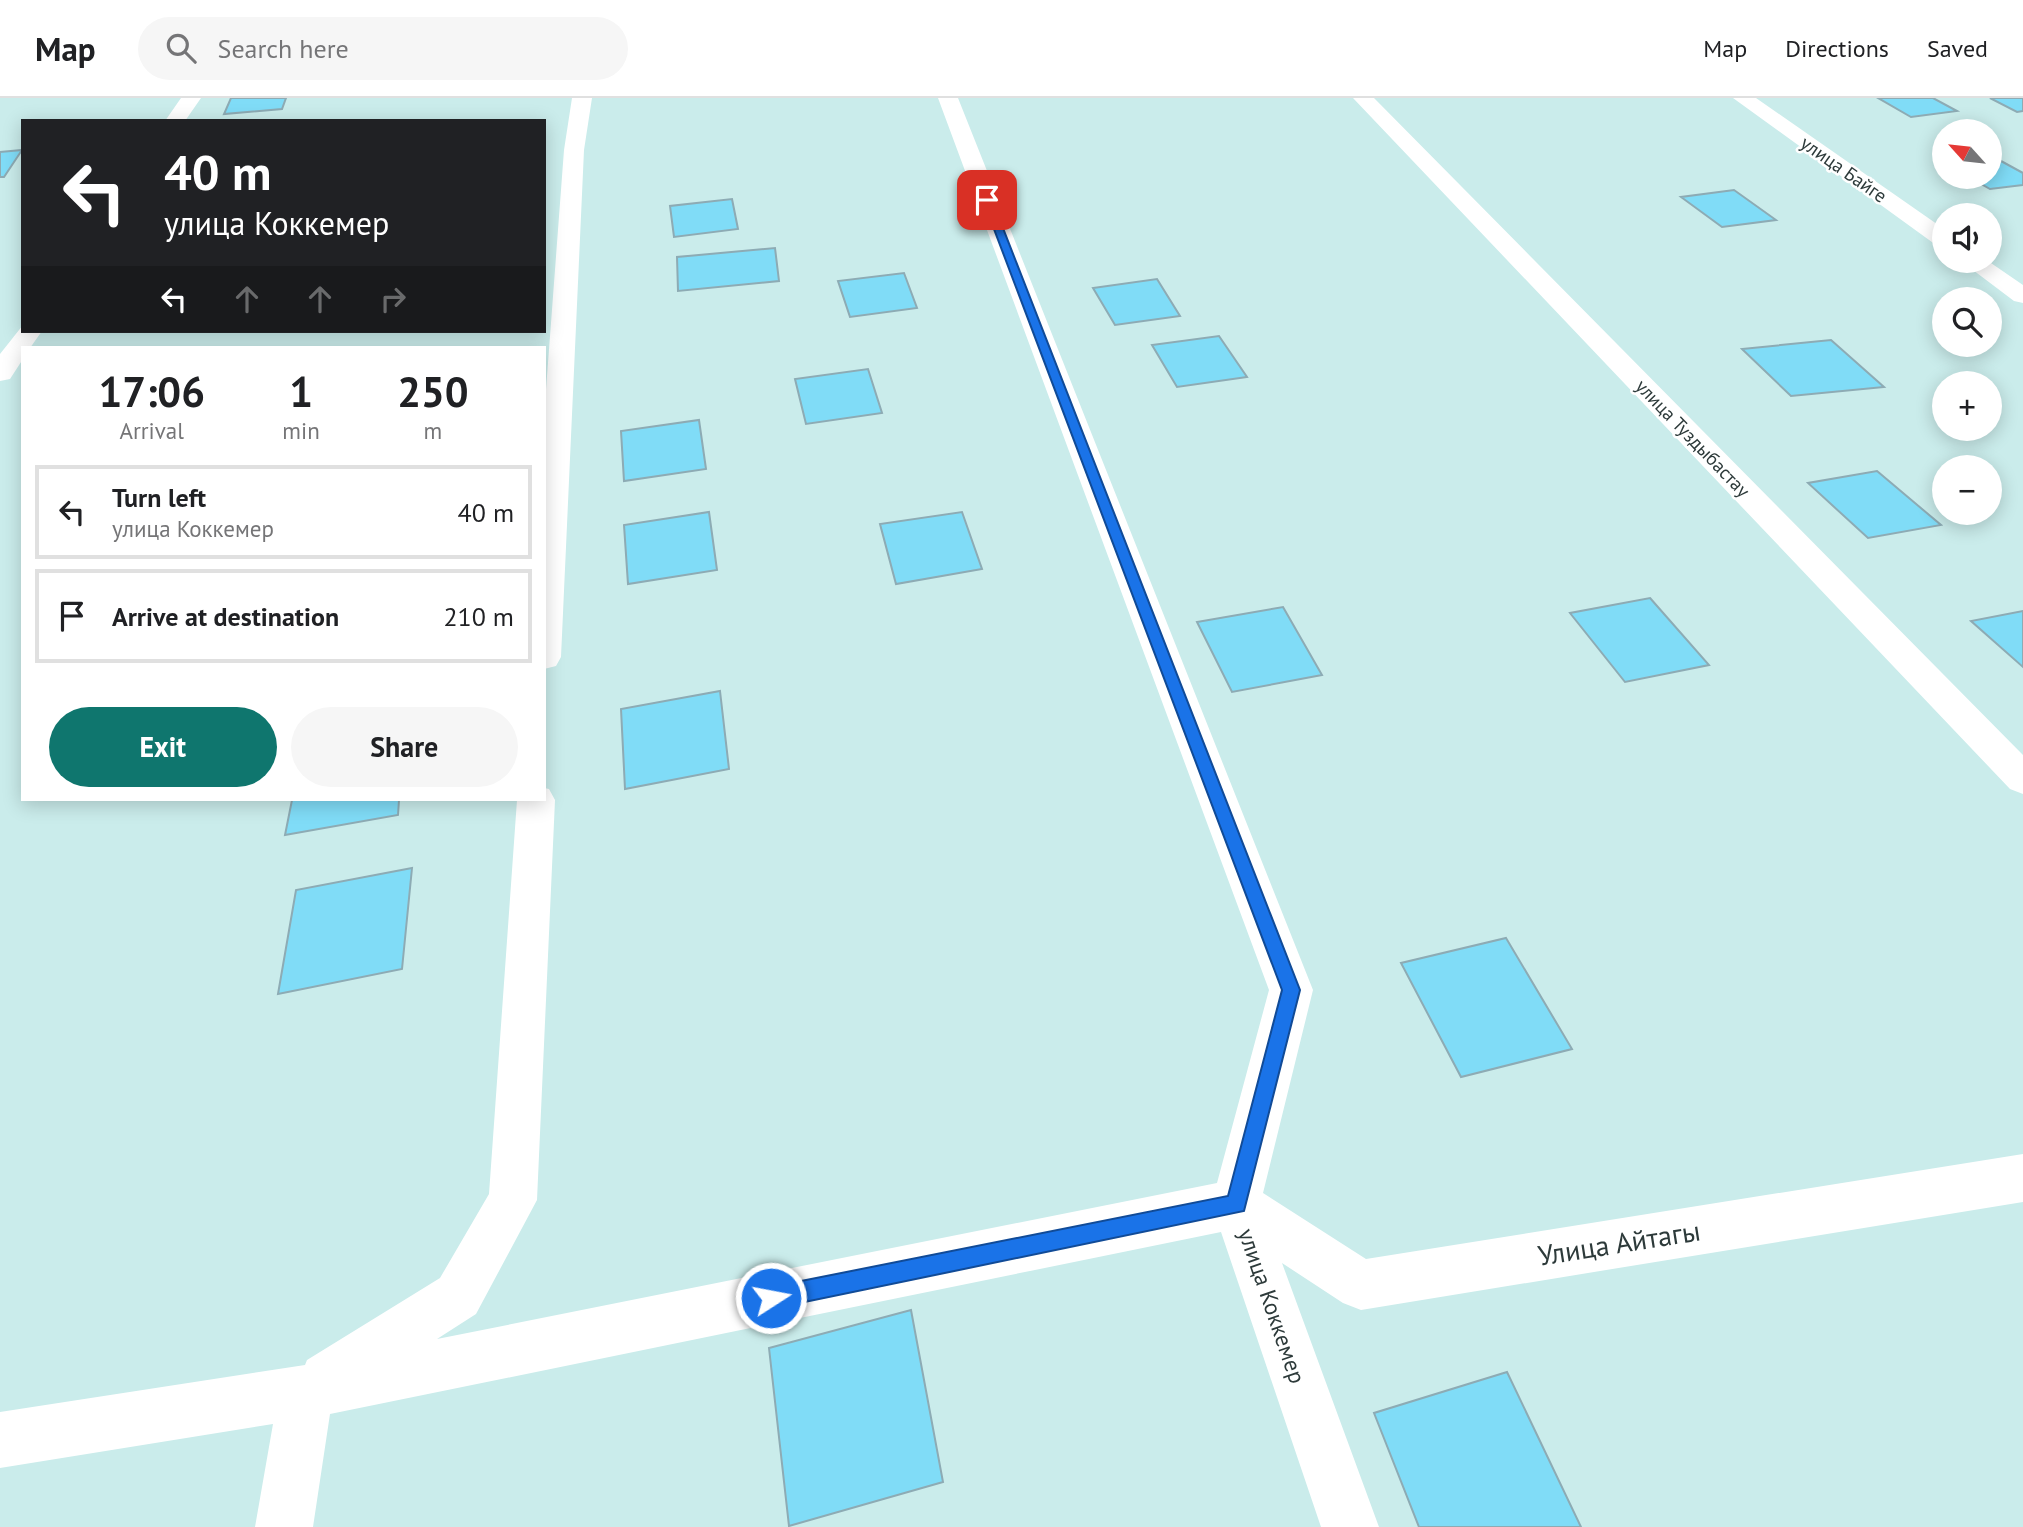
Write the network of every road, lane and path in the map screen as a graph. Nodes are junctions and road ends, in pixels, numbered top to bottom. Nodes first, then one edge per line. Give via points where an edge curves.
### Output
1 (191, 98) edge
2 (582, 98) edge
3 (948, 98) edge
4 (1363, 98) edge
5 (1743, 98) edge
6 (176, 119) edge
7 (1932, 232) edge
8 (1990, 273) edge
9 (2023, 296) edge
10 (28, 333) edge
11 (0, 373) edge
12 (546, 622) edge
13 (2023, 779) edge
14 (536, 801) edge
15 (2023, 1178) edge
16 (1236, 1204) junction
17 (306, 1392) junction
18 (0, 1440) edge
19 (284, 1527) edge
20 (1350, 1527) edge

1 - 6 street
2 - 12 street via 573,150
3 - 16 street, улица Коккемер via 1291,990
4 - 13 street, улица Туздыбастау
5 - 7 street, улица Байге
8 - 9 street
10 - 11 street
14 - 17 street via 513,1200 458,1296
15 - 16 street, Улица Айтагы via 1361,1285
16 - 17 street
16 - 20 street, улица Коккемер
17 - 18 street
17 - 19 street

